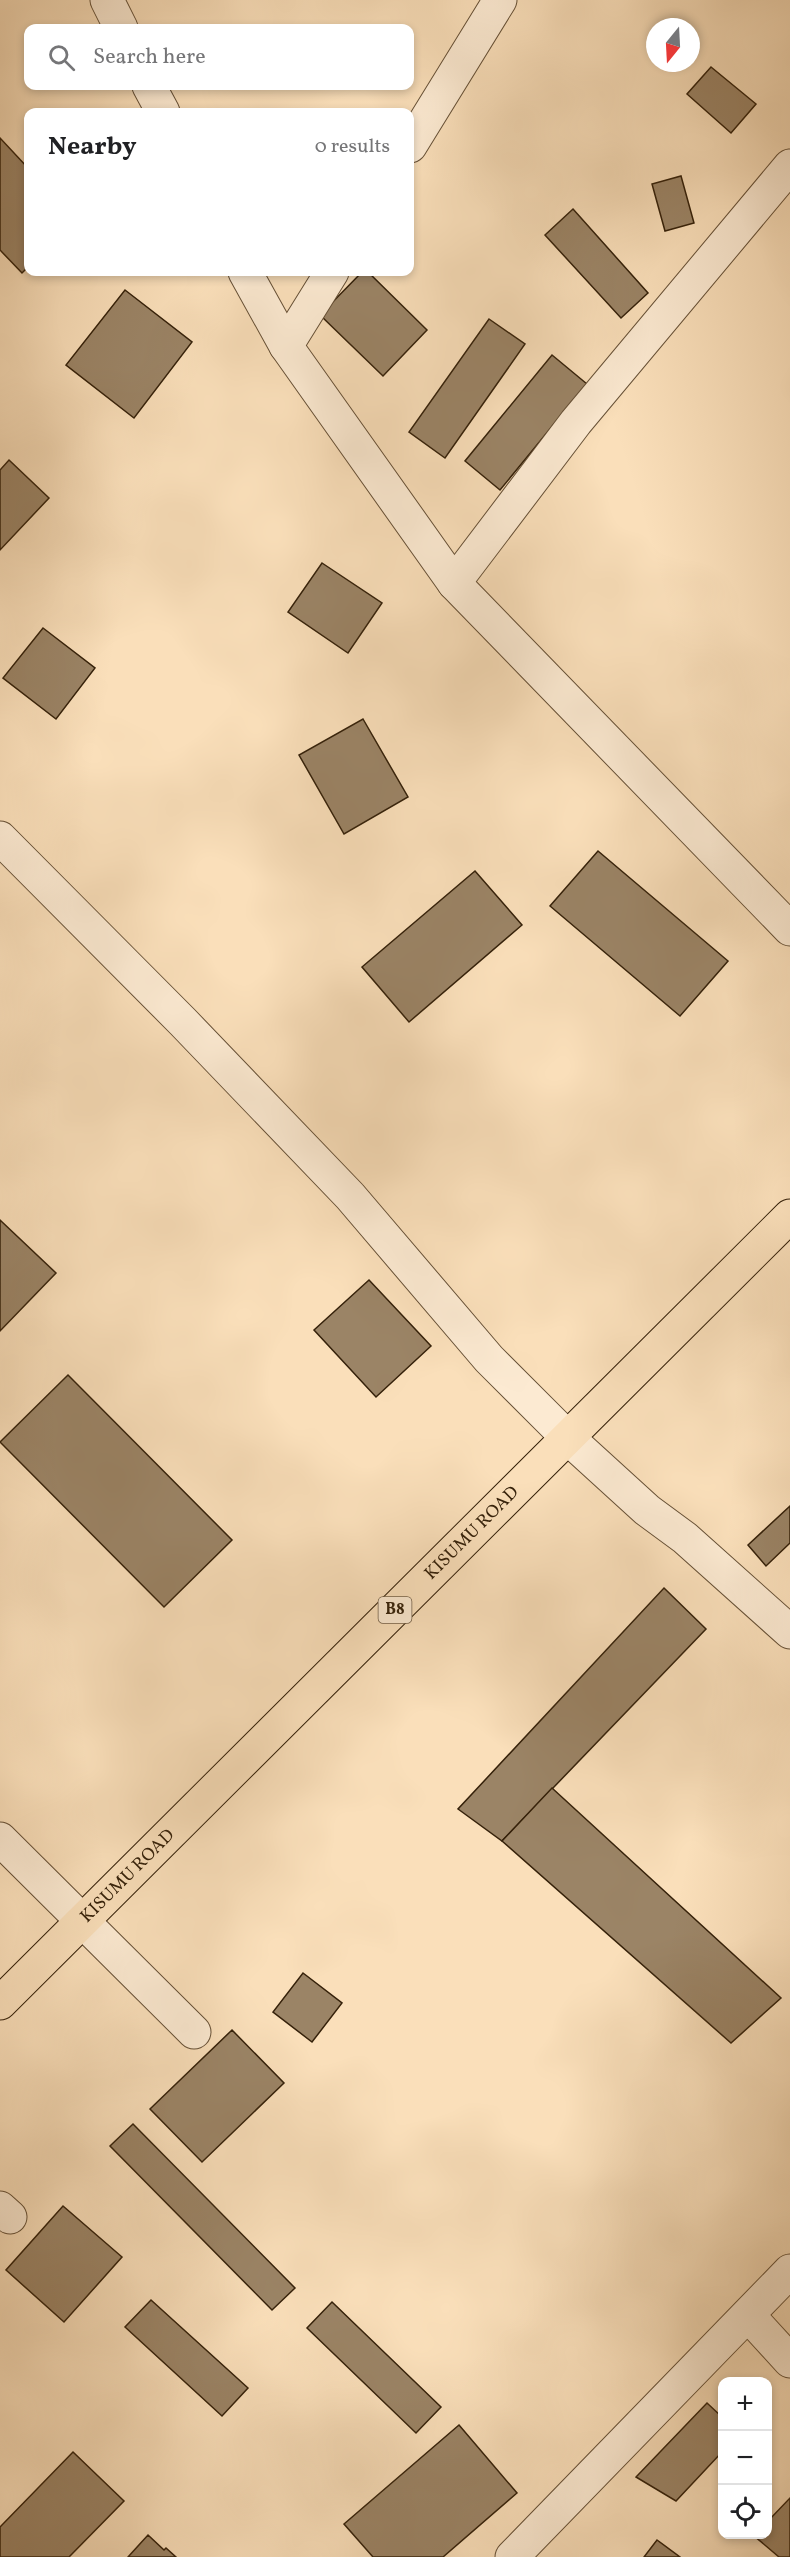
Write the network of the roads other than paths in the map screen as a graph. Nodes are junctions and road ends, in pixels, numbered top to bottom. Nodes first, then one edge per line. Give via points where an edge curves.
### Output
1 (106, 0) edge
2 (500, 0) edge
3 (119, 24) edge
4 (151, 90) edge
5 (161, 108) edge
6 (414, 140) edge
7 (790, 166) edge
8 (247, 276) edge
9 (330, 276) edge
10 (286, 346) junction
11 (454, 583) junction
12 (0, 838) edge
13 (790, 929) edge
14 (790, 1216) edge
15 (568, 1438) junction
16 (790, 1632) edge
17 (0, 1839) edge
18 (81, 1922) junction
19 (0, 2003) edge
20 (194, 2032) dead end
21 (790, 2271) edge
22 (748, 2315) junction
23 (790, 2361) edge
24 (512, 2557) edge

1 - 3 street
2 - 6 street
4 - 5 street
7 - 11 street via 576,422
8 - 10 street
9 - 10 street
10 - 11 street
11 - 13 street
12 - 15 street via 342,1188 489,1359
14 - 15 highway, KISUMU ROAD / B8
15 - 16 street
15 - 18 highway, KISUMU ROAD / B8
17 - 18 street
18 - 19 highway, KISUMU ROAD / B8
18 - 20 street
21 - 22 street
22 - 23 street
22 - 24 street

